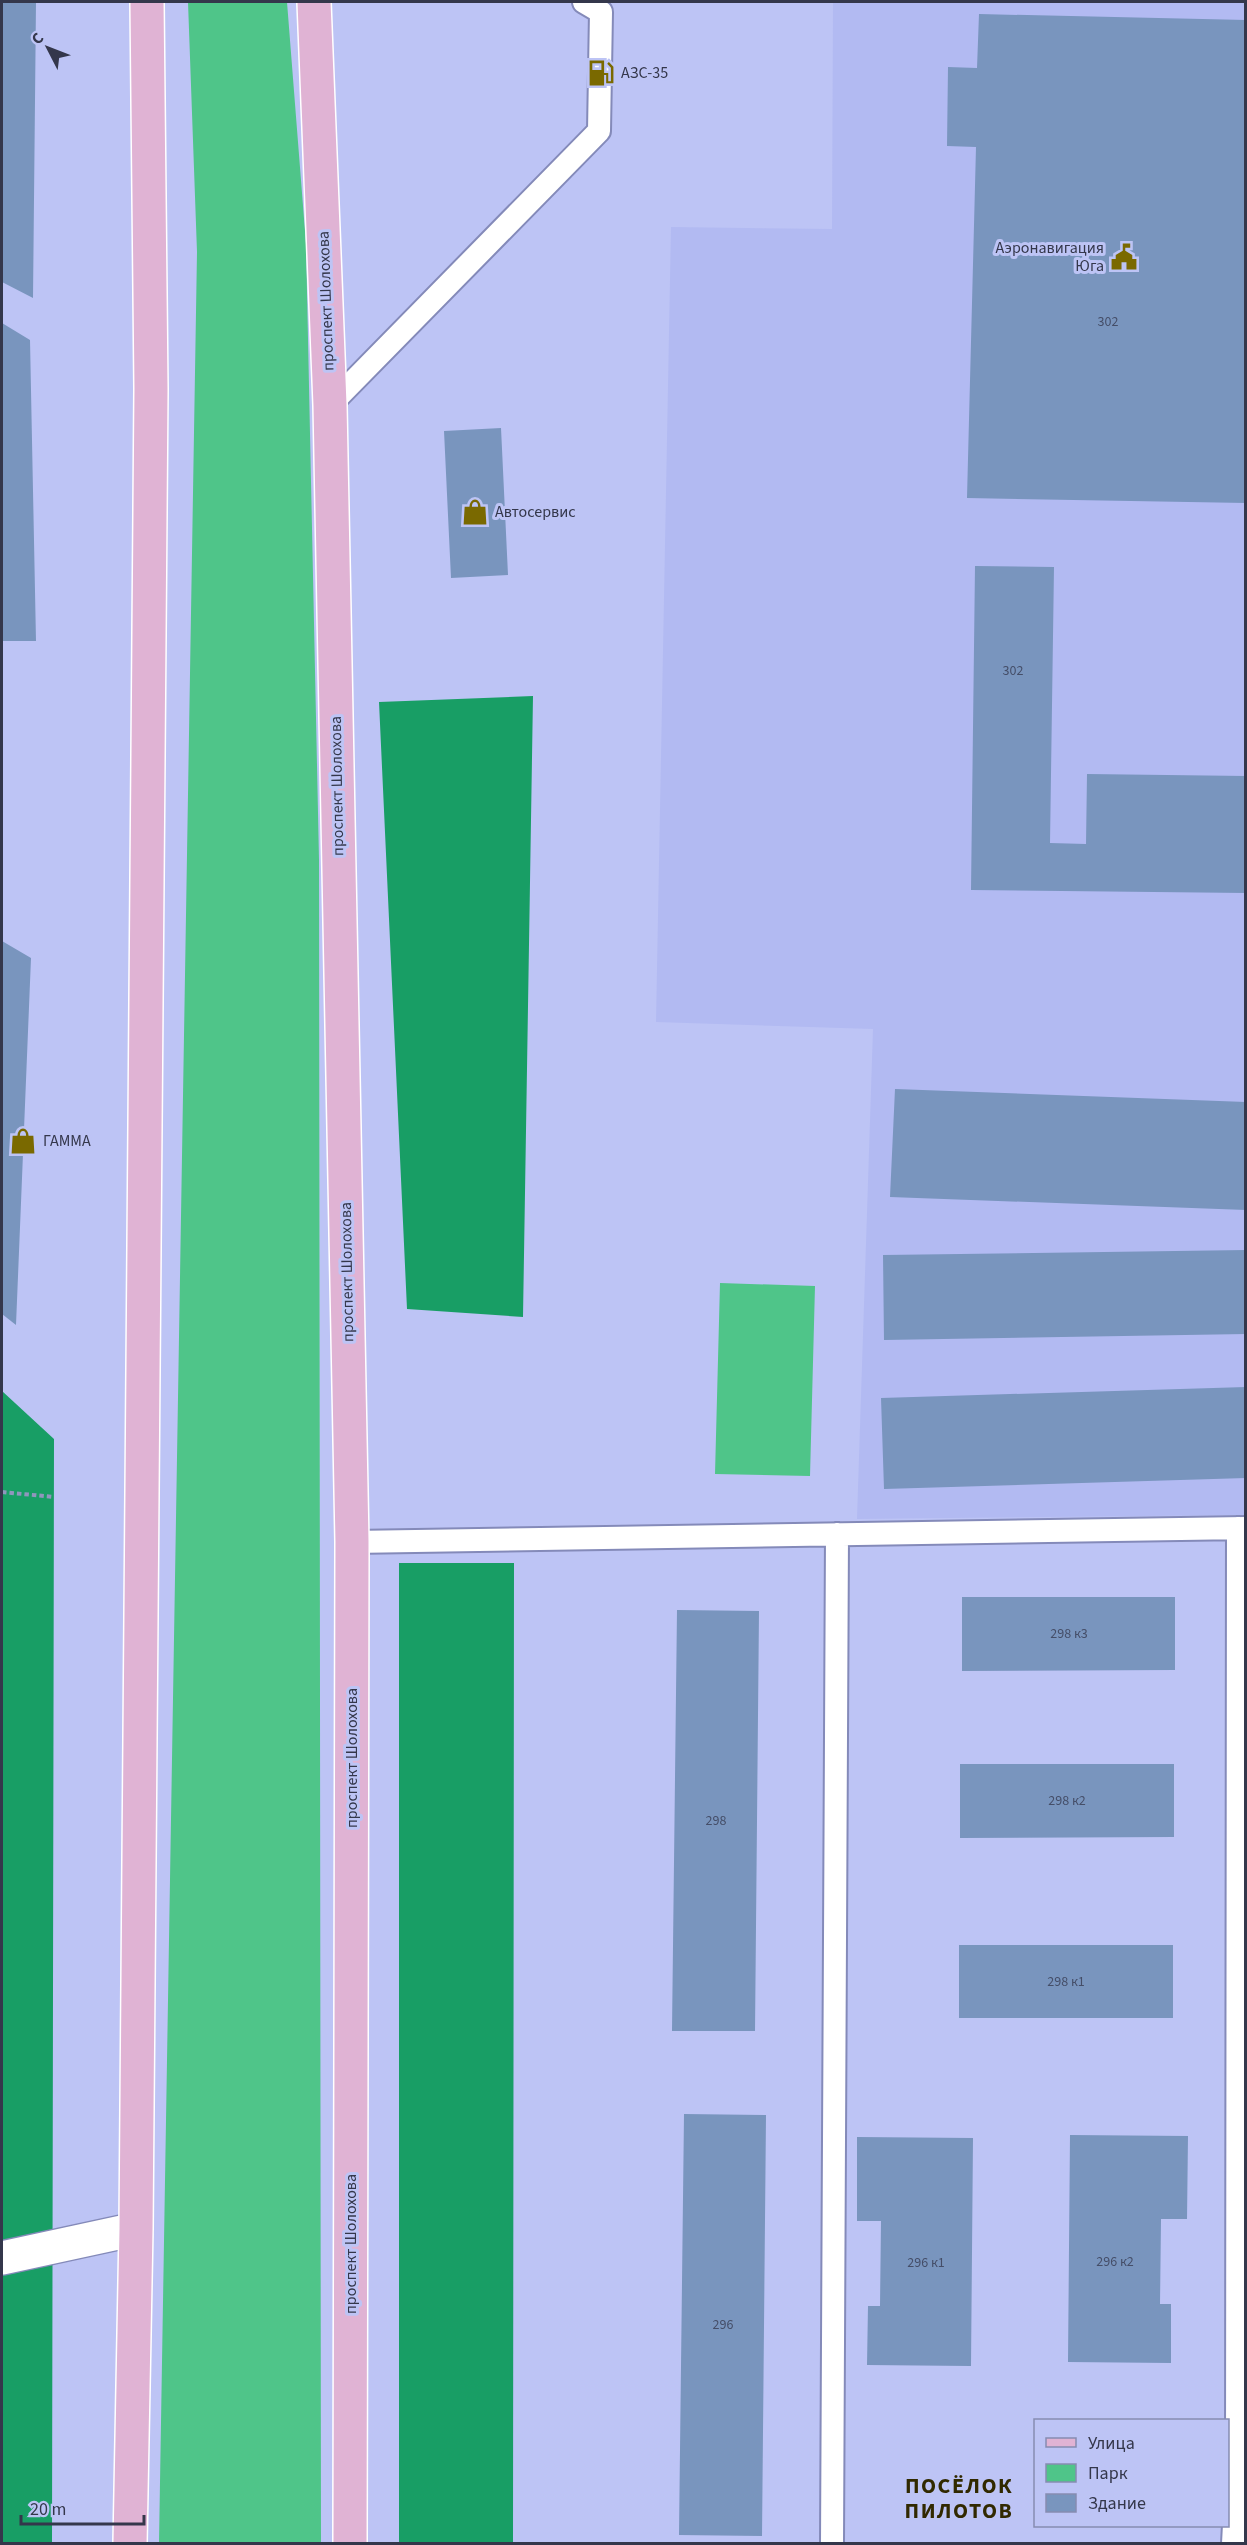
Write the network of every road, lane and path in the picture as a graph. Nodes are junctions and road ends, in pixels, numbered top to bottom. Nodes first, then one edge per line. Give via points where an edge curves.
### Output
1 (147, 2) edge
2 (314, 2) edge
3 (585, 2) edge
4 (330, 405) junction
5 (2, 1492) edge
6 (54, 1497) dead end
7 (1242, 1528) edge
8 (837, 1534) junction
9 (352, 1542) junction
10 (136, 2229) junction
11 (2, 2258) edge
12 (1241, 2466) edge
13 (130, 2544) edge
14 (350, 2544) edge
15 (832, 2544) edge
16 (1233, 2544) edge

1 - 10 main road via 151,389
2 - 4 main road, проспект Шолохова
3 - 4 lane via 601,12 599,131
4 - 9 main road, проспект Шолохова
5 - 6 path
7 - 8 lane
7 - 12 lane
8 - 9 lane
8 - 15 lane
9 - 14 main road, проспект Шолохова
10 - 11 street
10 - 13 main road
12 - 16 lane

